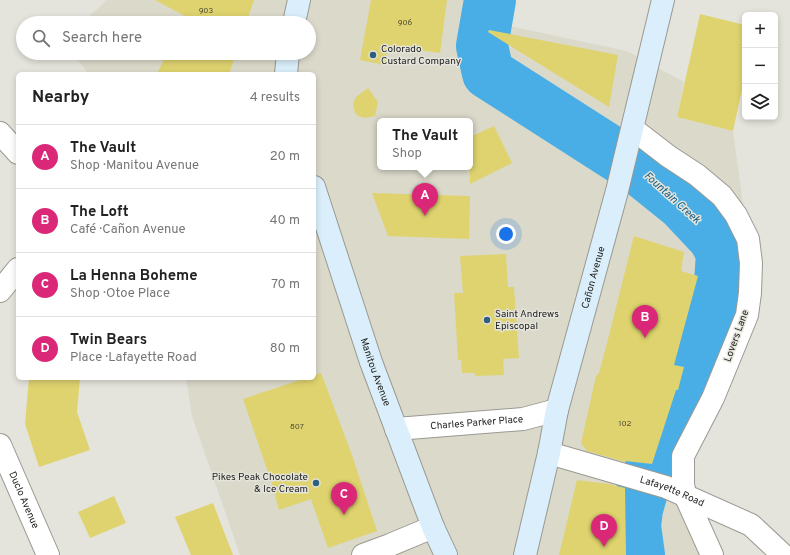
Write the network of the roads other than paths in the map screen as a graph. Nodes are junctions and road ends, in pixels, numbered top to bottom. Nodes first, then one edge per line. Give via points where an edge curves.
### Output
1 (299, 0) edge
2 (663, 0) edge
3 (296, 16) edge
4 (287, 60) edge
5 (286, 72) edge
6 (0, 133) edge
7 (631, 136) junction
8 (16, 151) edge
9 (316, 193) edge
10 (16, 271) edge
11 (0, 291) edge
12 (557, 410) junction
13 (396, 429) junction
14 (0, 445) edge
15 (549, 453) junction
16 (685, 495) junction
17 (433, 527) junction
18 (48, 555) edge
19 (363, 555) edge
20 (446, 555) edge
21 (524, 555) edge
22 (712, 555) edge
23 (783, 555) edge

1 - 3 street
2 - 7 street, Cañon Avenue
4 - 5 street
6 - 8 street
7 - 12 street, Cañon Avenue
7 - 16 street, Lovers Lane via 698,175 722,196 736,215 748,239 751,270 747,315 713,398 683,456
9 - 13 street, Manitou Avenue via 371,362
10 - 11 street
12 - 13 street, Charles Parker Place via 523,419
12 - 15 street, Cañon Avenue
13 - 17 street, Manitou Avenue
14 - 18 street, Duclo Avenue
15 - 16 street, Lafayette Road
15 - 21 street, Cañon Avenue
16 - 22 street, Lovers Lane
16 - 23 street, Lafayette Road via 751,525
17 - 19 street
17 - 20 street, Manitou Avenue

